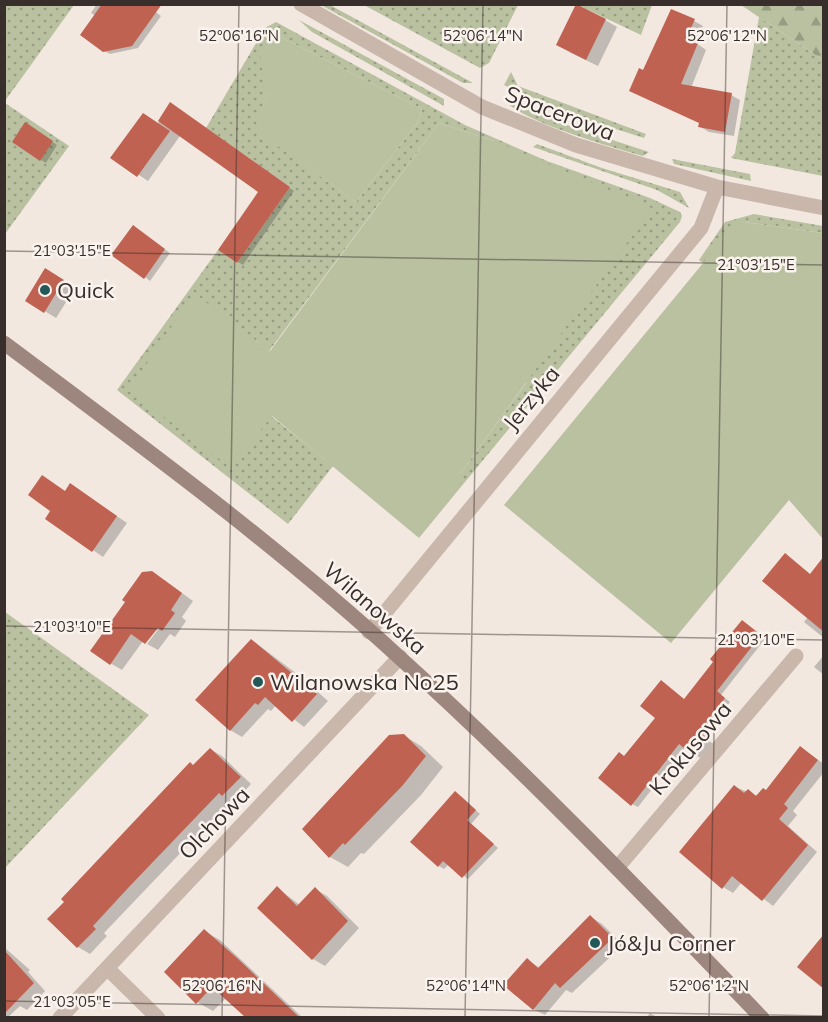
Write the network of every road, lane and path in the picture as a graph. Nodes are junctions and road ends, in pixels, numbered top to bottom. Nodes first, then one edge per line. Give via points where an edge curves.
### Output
1 (301, 4) edge
2 (717, 187) junction
3 (824, 208) edge
4 (4, 343) edge
5 (369, 632) junction
6 (796, 656) dead end
7 (400, 657) junction
8 (617, 868) junction
9 (107, 968) junction
10 (60, 1017) edge
11 (158, 1017) edge
12 (762, 1017) edge

1 - 2 street, Spacerowa via 482,107 576,146
2 - 3 street, Spacerowa
2 - 5 street, Jerzyka via 701,228
4 - 5 street, Wilanowska via 170,469
5 - 7 street, Wilanowska
6 - 8 street, Krokusowa
7 - 8 street, Wilanowska
7 - 9 street, Olchowa
8 - 12 street, Wilanowska
9 - 10 street, Olchowa
9 - 11 street

